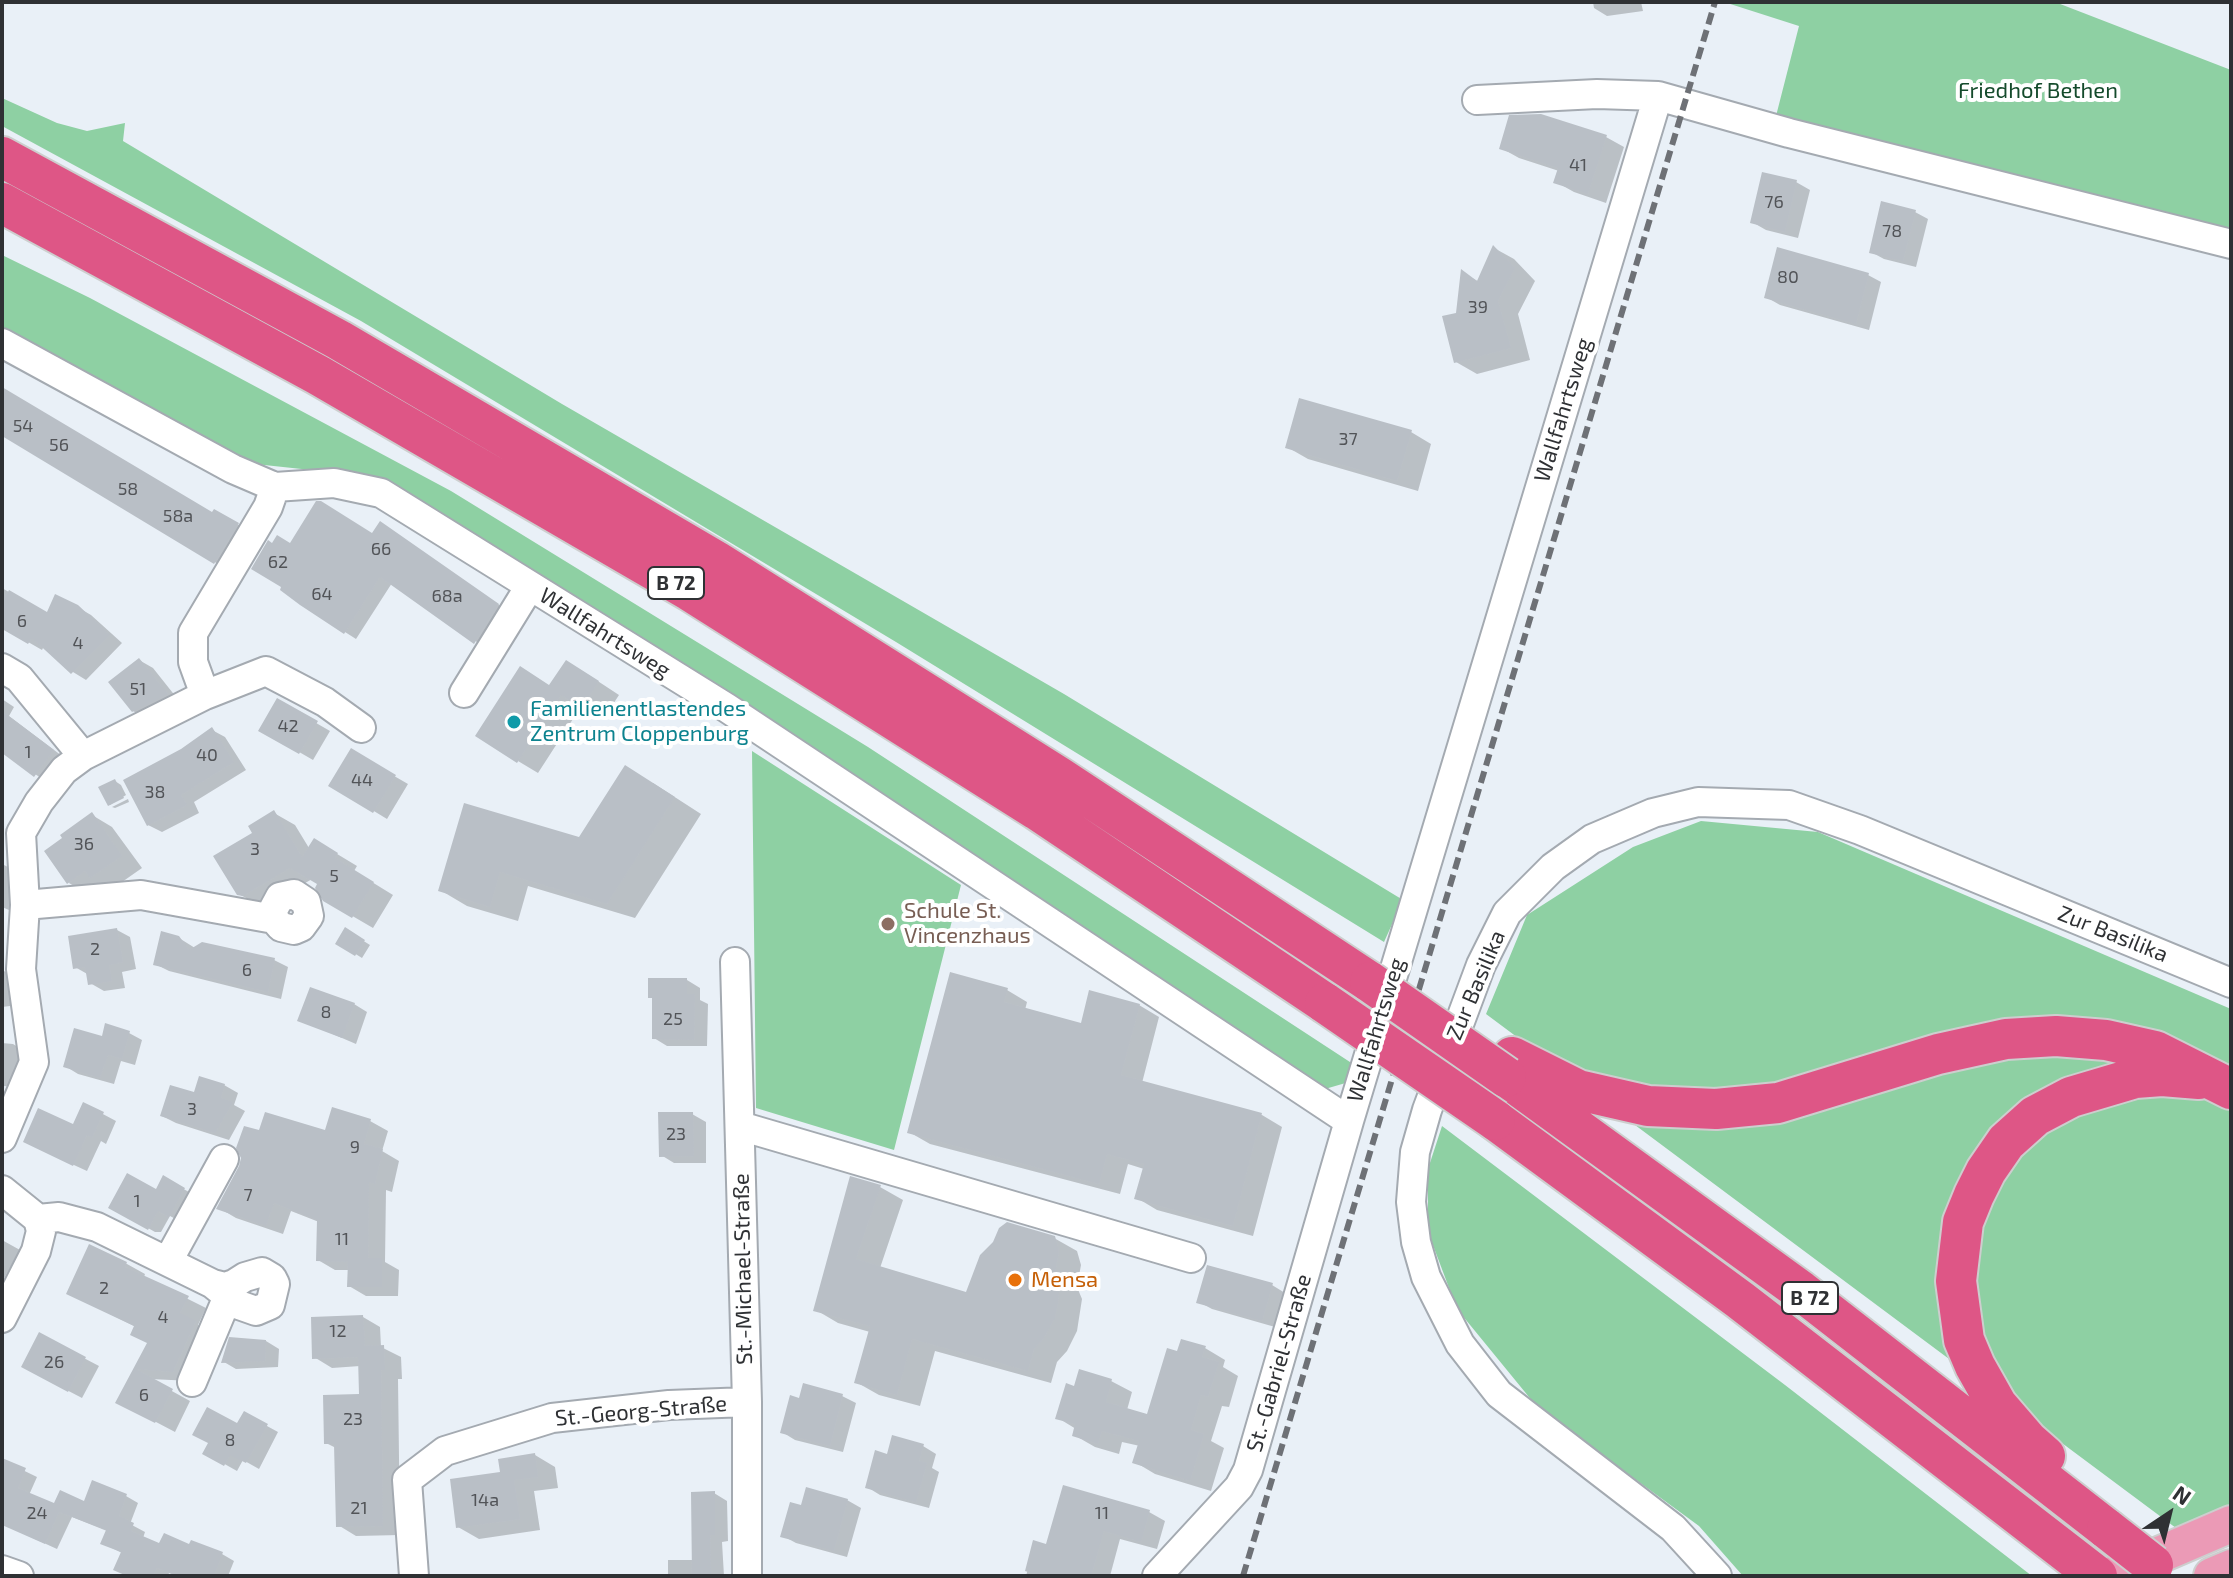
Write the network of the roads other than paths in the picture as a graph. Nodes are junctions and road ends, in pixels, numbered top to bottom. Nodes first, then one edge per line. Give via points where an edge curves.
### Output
1 (1658, 96) junction
2 (1477, 100) dead end
3 (2, 157) edge
4 (2, 203) edge
5 (2231, 244) edge
6 (2, 343) edge
7 (275, 487) junction
8 (530, 586) junction
9 (2, 668) edge
10 (464, 693) dead end
11 (205, 695) junction
12 (361, 728) dead end
13 (83, 756) junction
14 (25, 905) junction
15 (274, 919) dead end
16 (12, 935) edge
17 (735, 962) dead end
18 (2231, 983) edge
19 (1508, 1067) junction
20 (2223, 1084) edge
21 (1349, 1121) junction
22 (740, 1126) junction
23 (2, 1138) edge
24 (224, 1159) dead end
25 (2, 1190) edge
26 (38, 1219) junction
27 (1191, 1258) dead end
28 (168, 1261) junction
29 (2, 1318) edge
30 (192, 1382) dead end
31 (747, 1402) junction
32 (2231, 1524) edge
33 (2112, 1527) junction
34 (2231, 1568) edge
35 (2, 1570) edge
36 (2160, 1570) edge
37 (19, 1576) edge
38 (414, 1576) edge
39 (747, 1576) edge
40 (1157, 1576) edge
41 (1717, 1576) edge
42 (2097, 1576) edge
43 (2110, 1576) edge
44 (2212, 1576) edge

1 - 2 street
1 - 5 street
1 - 21 street, Wallfahrtsweg
3 - 19 highway, B 72, bridge via 339,340 716,561
4 - 42 highway, B 72, bridge via 318,375 690,591 1037,810 1495,1120 1740,1300
6 - 7 street, Wallfahrtsweg
7 - 8 street, Wallfahrtsweg via 334,483 381,493
7 - 11 street via 193,633 193,662
8 - 10 street
8 - 21 street, Wallfahrtsweg via 727,708
9 - 13 street via 19,678
11 - 12 street via 266,671
11 - 13 street
13 - 14 street via 64,770 21,833
14 - 15 street via 141,895
14 - 16 street
16 - 23 street via 34,1062
17 - 22 street, St.-Michael-Straße
18 - 41 street, Zur Basilika via 1789,805 1698,802 1653,813 1592,839 1553,867 1507,913 1481,965 1415,1152 1411,1202 1426,1277 1460,1344 1499,1394 1673,1528
19 - 20 highway, B 72 via 1648,1106 1716,1109 1778,1103 2006,1039 2056,1036 2155,1051
19 - 33 highway, B 72
20 - 33 highway, B 72 via 2135,1078 2071,1097 2035,1116 2006,1142 1986,1171 1963,1222 1956,1281 1964,1340 1975,1366 1997,1405 2028,1441 2092,1497
21 - 40 street, St.-Gabriel-Straße via 1248,1470 1239,1487
22 - 27 street
22 - 31 street, St.-Michael-Straße
24 - 28 street
25 - 26 street
26 - 28 street via 59,1217 97,1227
26 - 29 street via 36,1251
28 - 30 street via 221,1290
31 - 38 street, St.-Georg-Straße via 552,1418 445,1451 407,1480
31 - 39 street, St.-Michael-Straße
32 - 43 main road
33 - 36 highway, B 72, bridge
34 - 44 main road
35 - 37 street

